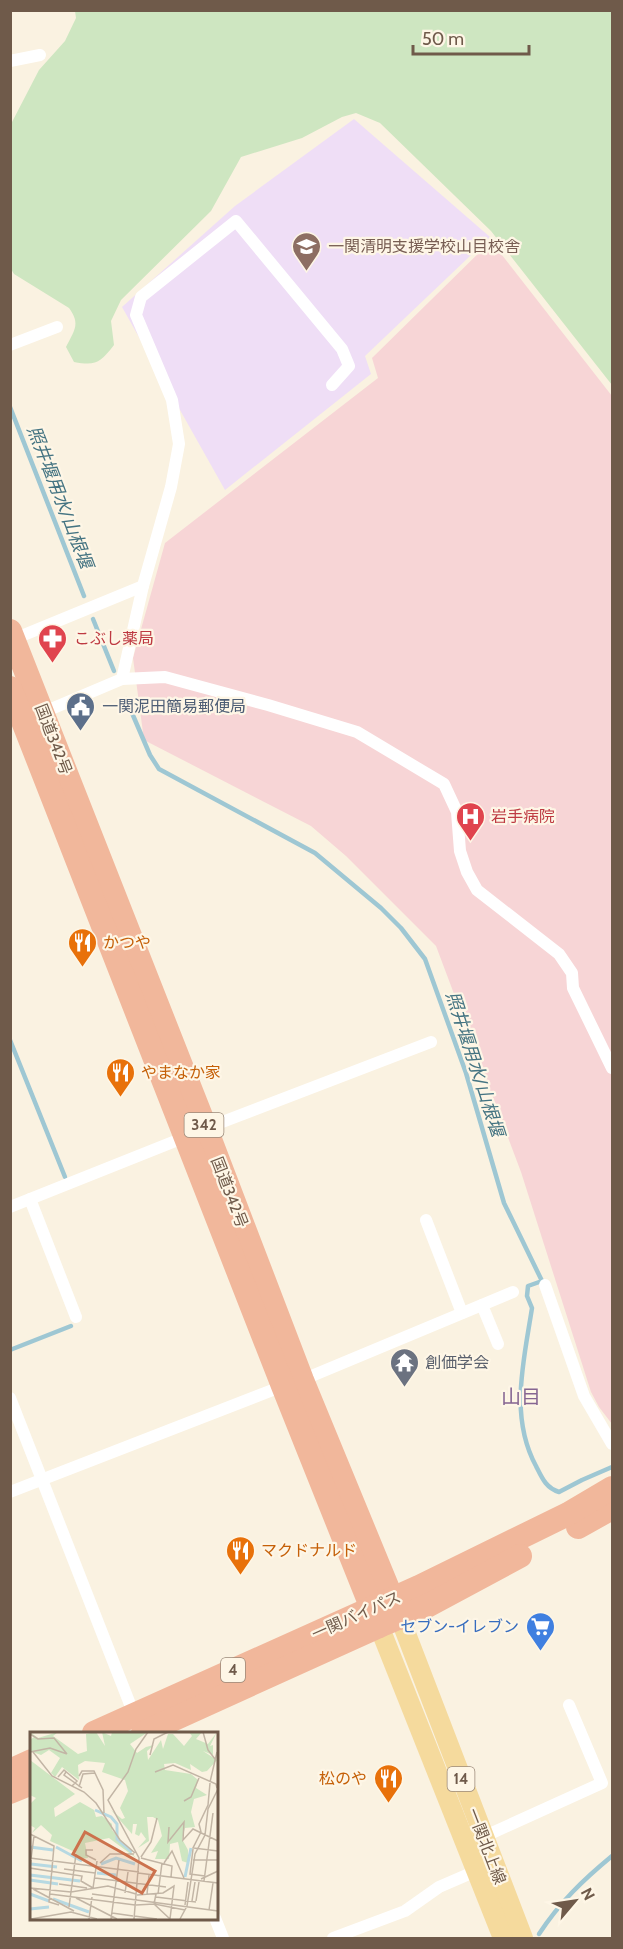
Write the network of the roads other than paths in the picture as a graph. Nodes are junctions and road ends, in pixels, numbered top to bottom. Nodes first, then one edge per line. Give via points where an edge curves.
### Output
1 (40, 55) dead end
2 (10, 61) edge
3 (57, 327) dead end
4 (10, 345) edge
5 (332, 385) dead end
6 (143, 586) junction
7 (12, 635) edge
8 (122, 679) junction
9 (10, 688) edge
10 (44, 712) junction
11 (431, 1042) dead end
12 (612, 1068) edge
13 (196, 1133) junction
14 (30, 1199) junction
15 (10, 1207) edge
16 (426, 1221) dead end
17 (545, 1285) dead end
18 (513, 1292) dead end
19 (482, 1305) junction
20 (462, 1313) junction
21 (76, 1317) dead end
22 (498, 1344) dead end
23 (292, 1383) junction
24 (10, 1398) edge
25 (612, 1444) edge
26 (44, 1479) junction
27 (612, 1488) edge
28 (10, 1492) edge
29 (612, 1508) edge
30 (385, 1613) junction
31 (568, 1705) dead end
32 (139, 1727) edge
33 (102, 1732) edge
34 (30, 1762) edge
35 (10, 1771) edge
36 (30, 1784) edge
37 (10, 1792) edge
38 (483, 1837) junction
39 (476, 1871) junction
40 (216, 1919) edge
41 (223, 1938) edge
42 (333, 1938) edge
43 (503, 1938) edge
44 (523, 1938) edge

1 - 2 street
3 - 4 street
5 - 6 street via 349,366 342,349 236,221 141,297 136,315 172,400 179,444
6 - 7 street
6 - 8 street
7 - 10 highway, 国道342号 / 342
8 - 10 street
8 - 12 street via 165,677 357,732 444,784 457,812 460,851 477,890 559,954 572,973 573,988
9 - 13 highway, 国道342号 / 342
10 - 13 highway, 国道342号 / 342
11 - 13 street
13 - 14 street
13 - 23 highway, 国道342号 / 342
14 - 15 street
14 - 21 street
16 - 20 street
17 - 25 street via 584,1396
18 - 19 street
19 - 20 street
19 - 22 street
20 - 23 street
23 - 26 street
23 - 30 highway, 国道342号 / 342
24 - 26 street
26 - 28 street
26 - 32 street
27 - 30 highway, 一関バイパス / 4
29 - 30 highway, 一関バイパス / 4 via 427,1606
30 - 32 highway, 一関バイパス / 4
30 - 38 main road, 一関北上線 / 14
30 - 39 main road, 一関北上線 / 14
31 - 38 street via 602,1783
32 - 33 highway, 一関バイパス / 4
34 - 35 highway
36 - 37 highway
38 - 44 main road, 一関北上線 / 14
39 - 42 street via 439,1887 405,1911
39 - 43 main road, 一関北上線 / 14
40 - 41 street

